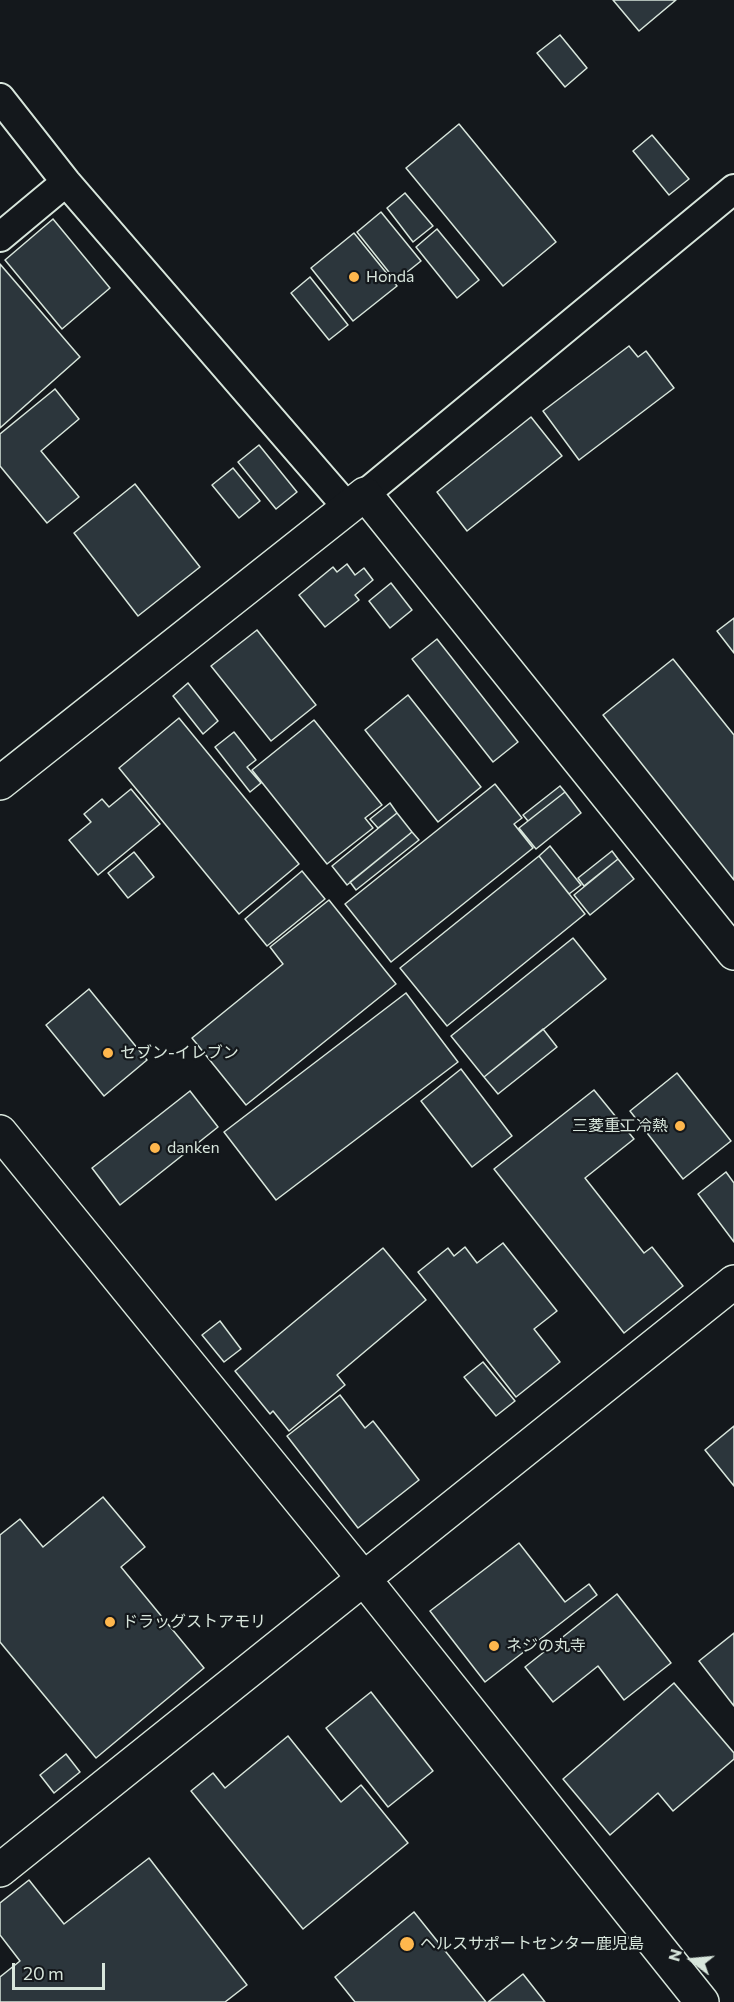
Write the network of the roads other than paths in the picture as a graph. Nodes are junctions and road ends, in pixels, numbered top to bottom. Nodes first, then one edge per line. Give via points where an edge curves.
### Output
1 (0, 98) edge
2 (66, 182) junction
3 (734, 189) edge
4 (0, 237) edge
5 (356, 501) junction
6 (0, 783) edge
7 (734, 953) edge
8 (0, 1132) edge
9 (734, 1282) edge
10 (364, 1579) junction
11 (0, 1870) edge
12 (702, 2002) edge

1 - 2 street
2 - 4 street
2 - 5 street
3 - 5 street
5 - 6 street
5 - 7 street
8 - 10 street
9 - 10 street
10 - 11 street
10 - 12 street

